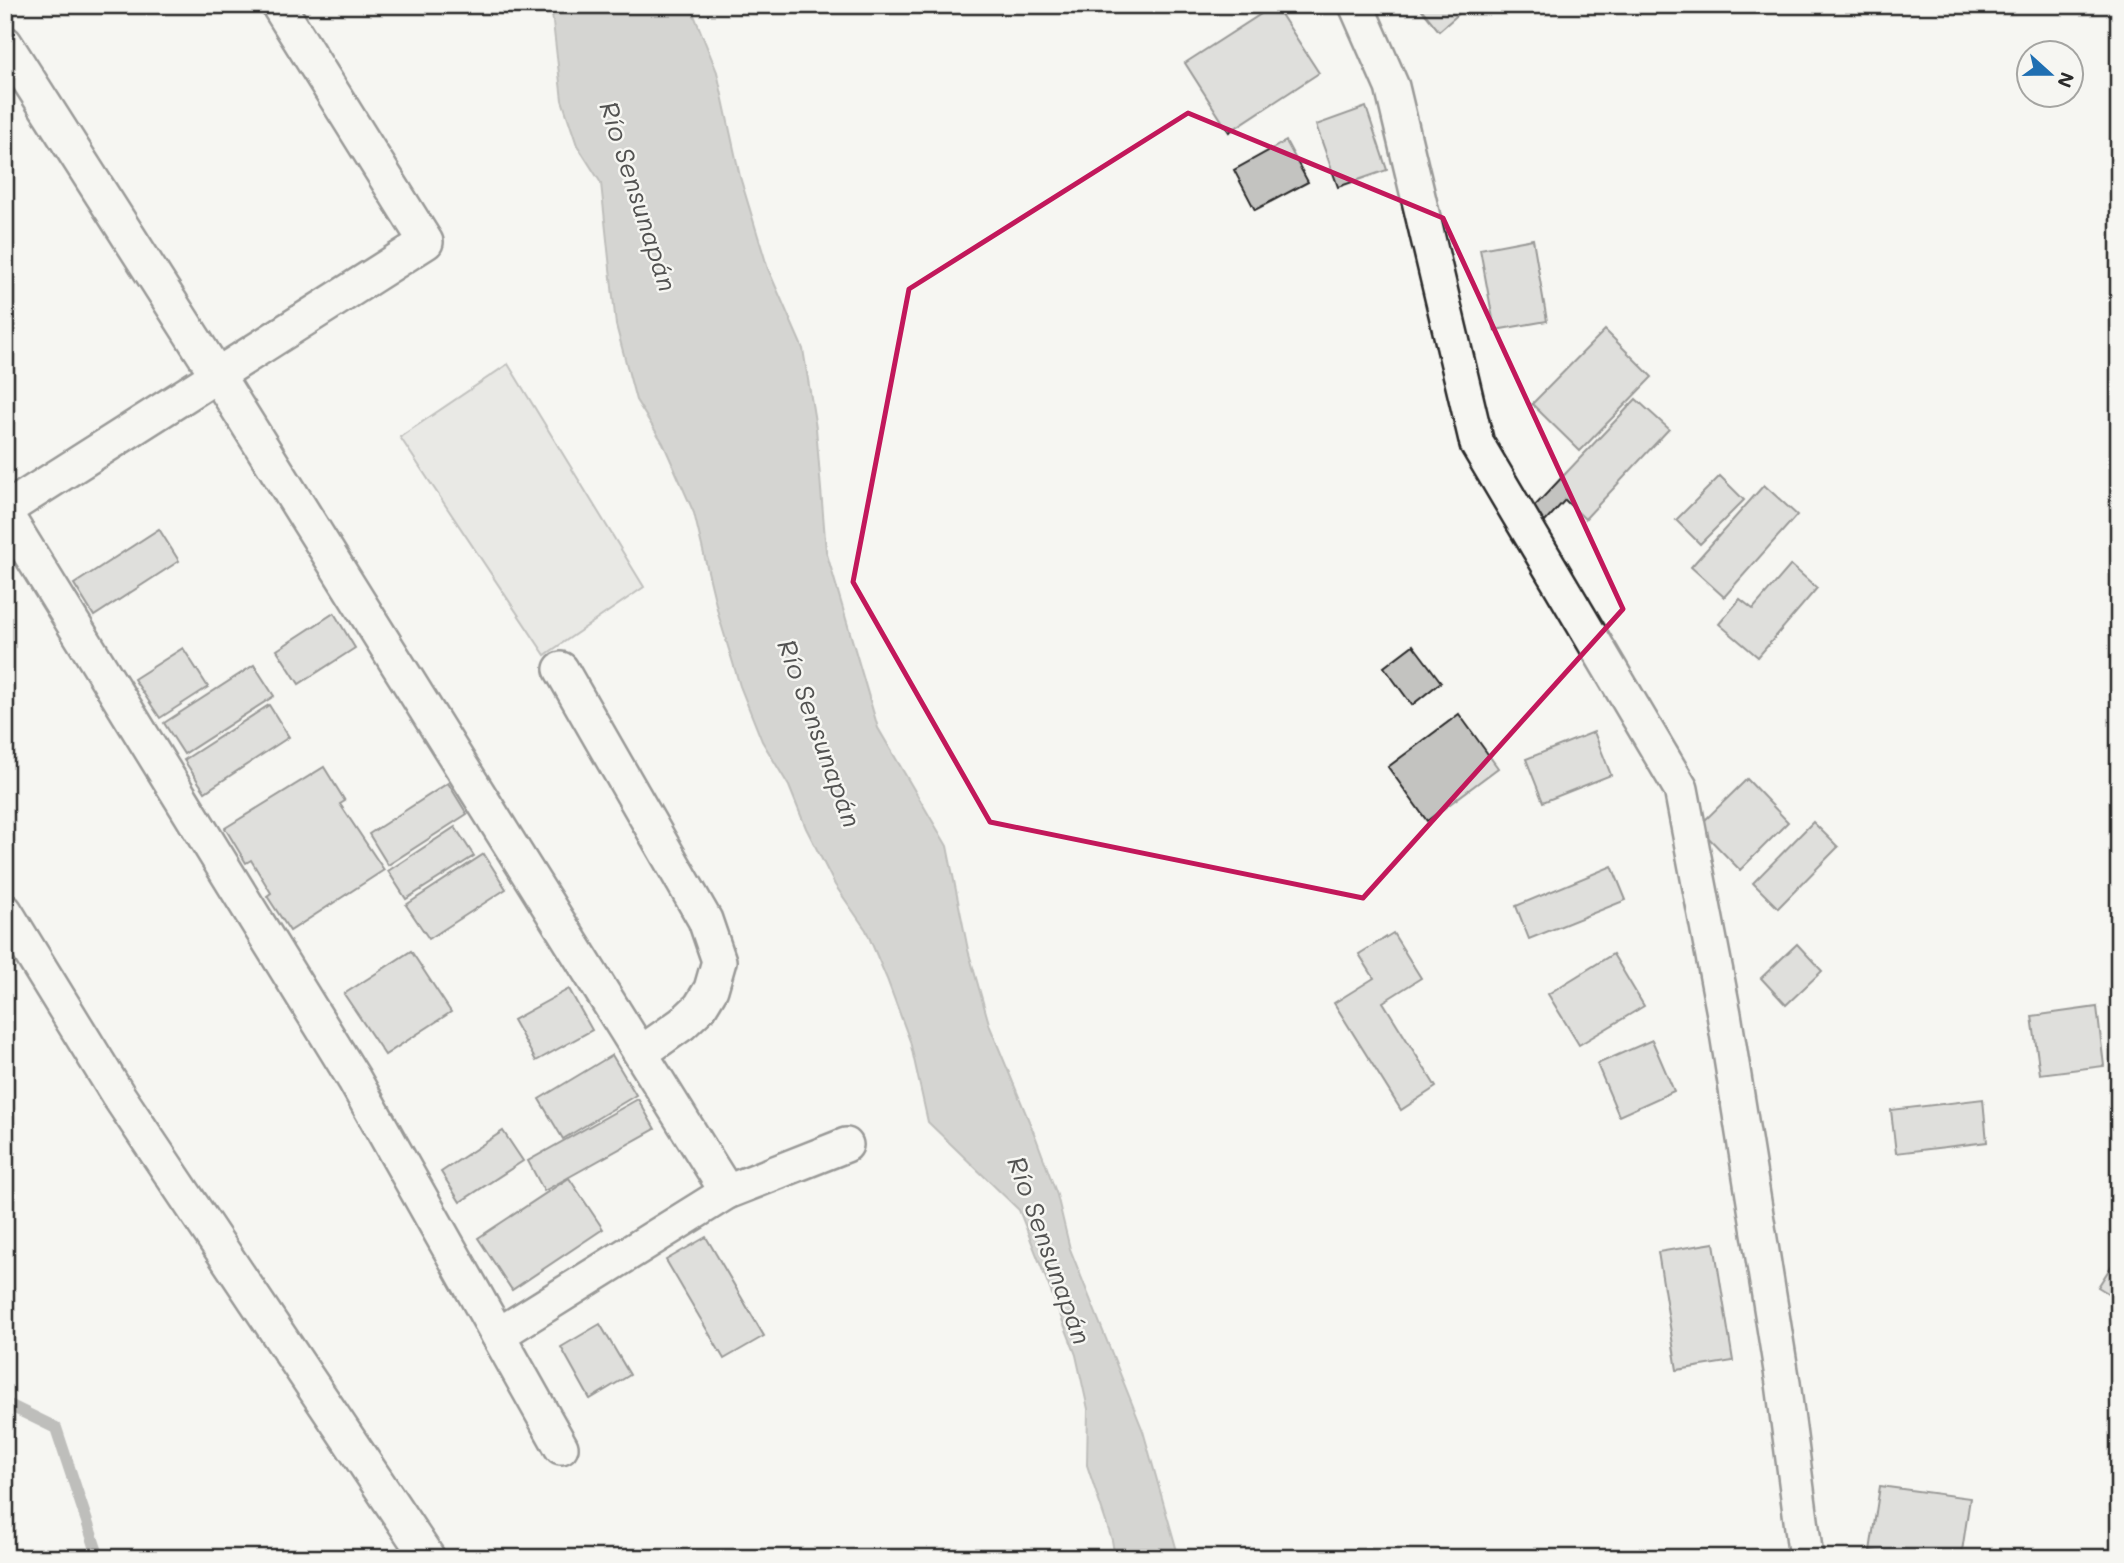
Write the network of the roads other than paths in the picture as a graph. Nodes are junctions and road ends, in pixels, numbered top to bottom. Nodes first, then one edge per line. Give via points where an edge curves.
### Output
1 (278, 5) edge
2 (1356, 5) edge
3 (5, 43) edge
4 (217, 374) junction
5 (5, 512) edge
6 (561, 668) dead end
7 (5, 911) edge
8 (640, 1053) junction
9 (846, 1145) dead end
10 (727, 1192) junction
11 (498, 1335) junction
12 (561, 1447) dead end
13 (428, 1558) edge
14 (1806, 1558) edge

1 - 4 street via 426,242
2 - 14 street via 1392,87 1477,444 1681,789 1724,1014
3 - 4 street
4 - 5 street
4 - 8 street
5 - 11 street via 354,1079
6 - 8 street via 705,920 719,961 700,1007
7 - 13 street via 118,1096
8 - 10 street
9 - 10 street
10 - 11 street
11 - 12 street

